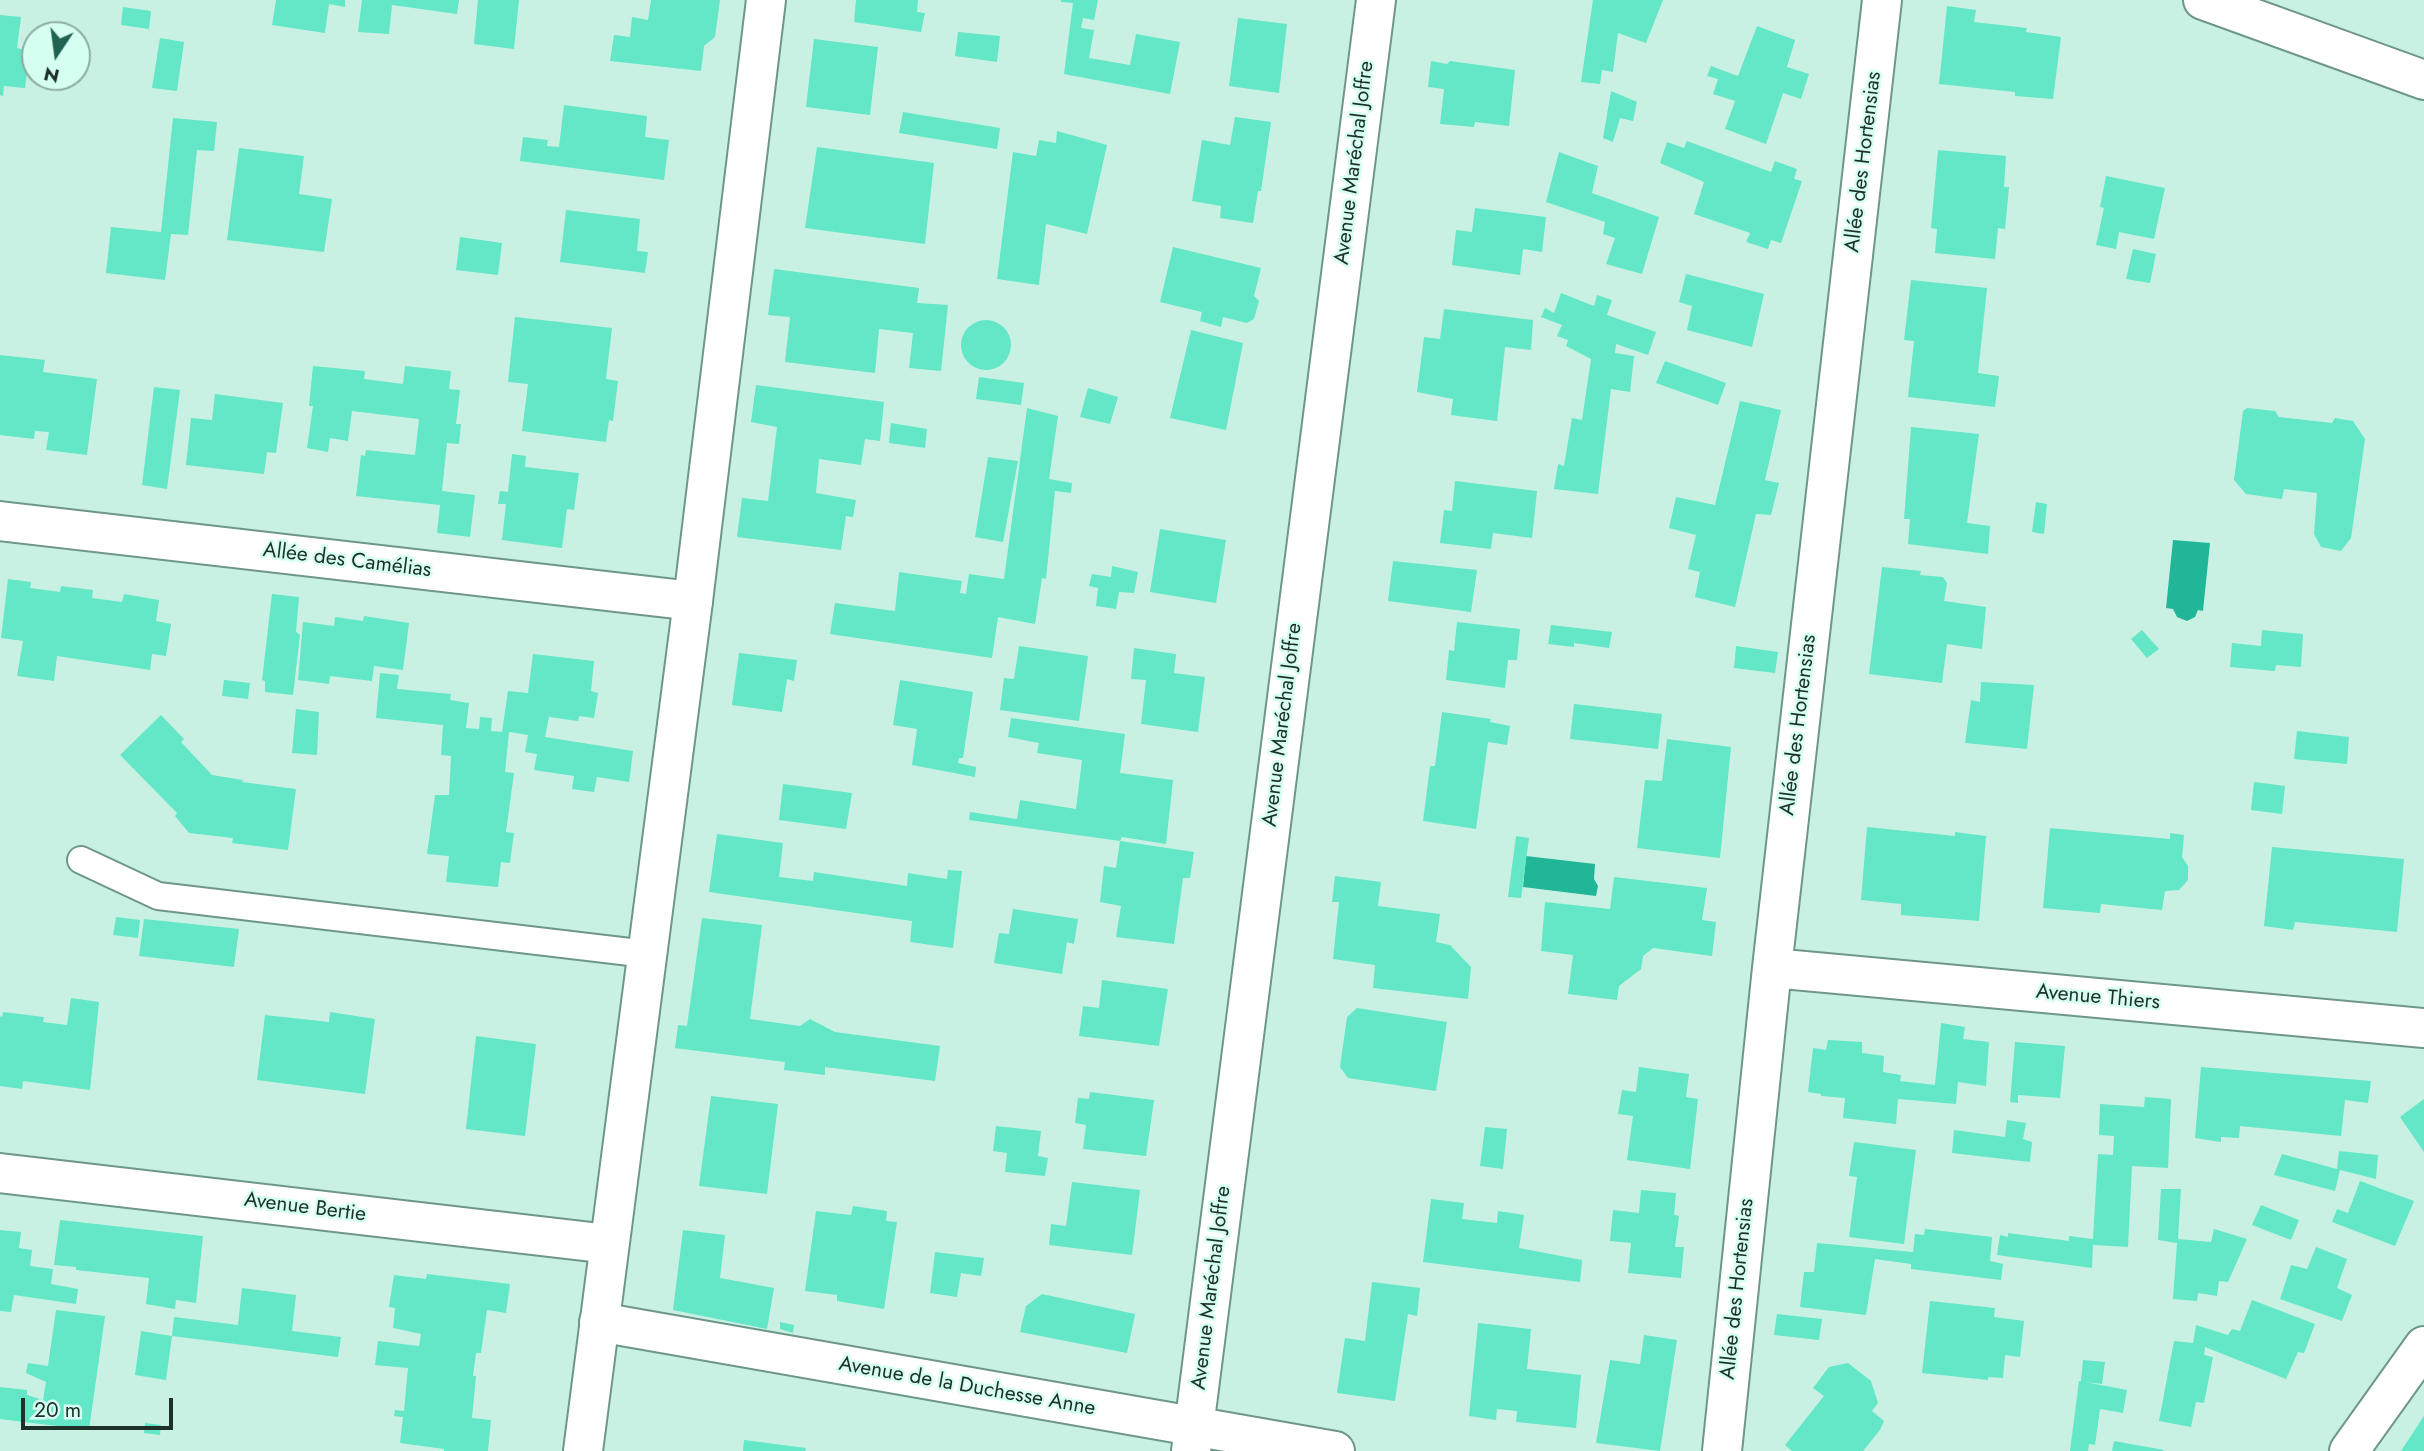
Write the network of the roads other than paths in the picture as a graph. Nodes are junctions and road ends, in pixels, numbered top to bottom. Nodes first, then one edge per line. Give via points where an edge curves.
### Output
1 (766, 0) edge
2 (1376, 0) edge
3 (1882, 0) edge
4 (2203, 0) edge
5 (2424, 80) edge
6 (0, 521) edge
7 (694, 601) junction
8 (81, 860) dead end
9 (647, 954) junction
10 (1772, 968) junction
11 (2424, 1027) edge
12 (0, 1173) edge
13 (609, 1244) junction
14 (599, 1322) junction
15 (2424, 1346) edge
16 (1192, 1439) edge
17 (583, 1451) edge
18 (1335, 1451) edge
19 (1722, 1451) edge
20 (2348, 1451) edge

1 - 7 street
2 - 16 street, Avenue Maréchal Joffre
3 - 10 street, Allée des Hortensias
4 - 5 street
6 - 7 street, Allée des Camélias
7 - 9 street
8 - 9 lane via 158,896
9 - 13 street
10 - 11 street, Avenue Thiers
10 - 19 street, Allée des Hortensias
12 - 13 street, Avenue Bertie
13 - 14 street
14 - 16 street, Avenue de la Duchesse Anne
14 - 17 street
15 - 20 street
16 - 18 street, Avenue de la Duchesse Anne

